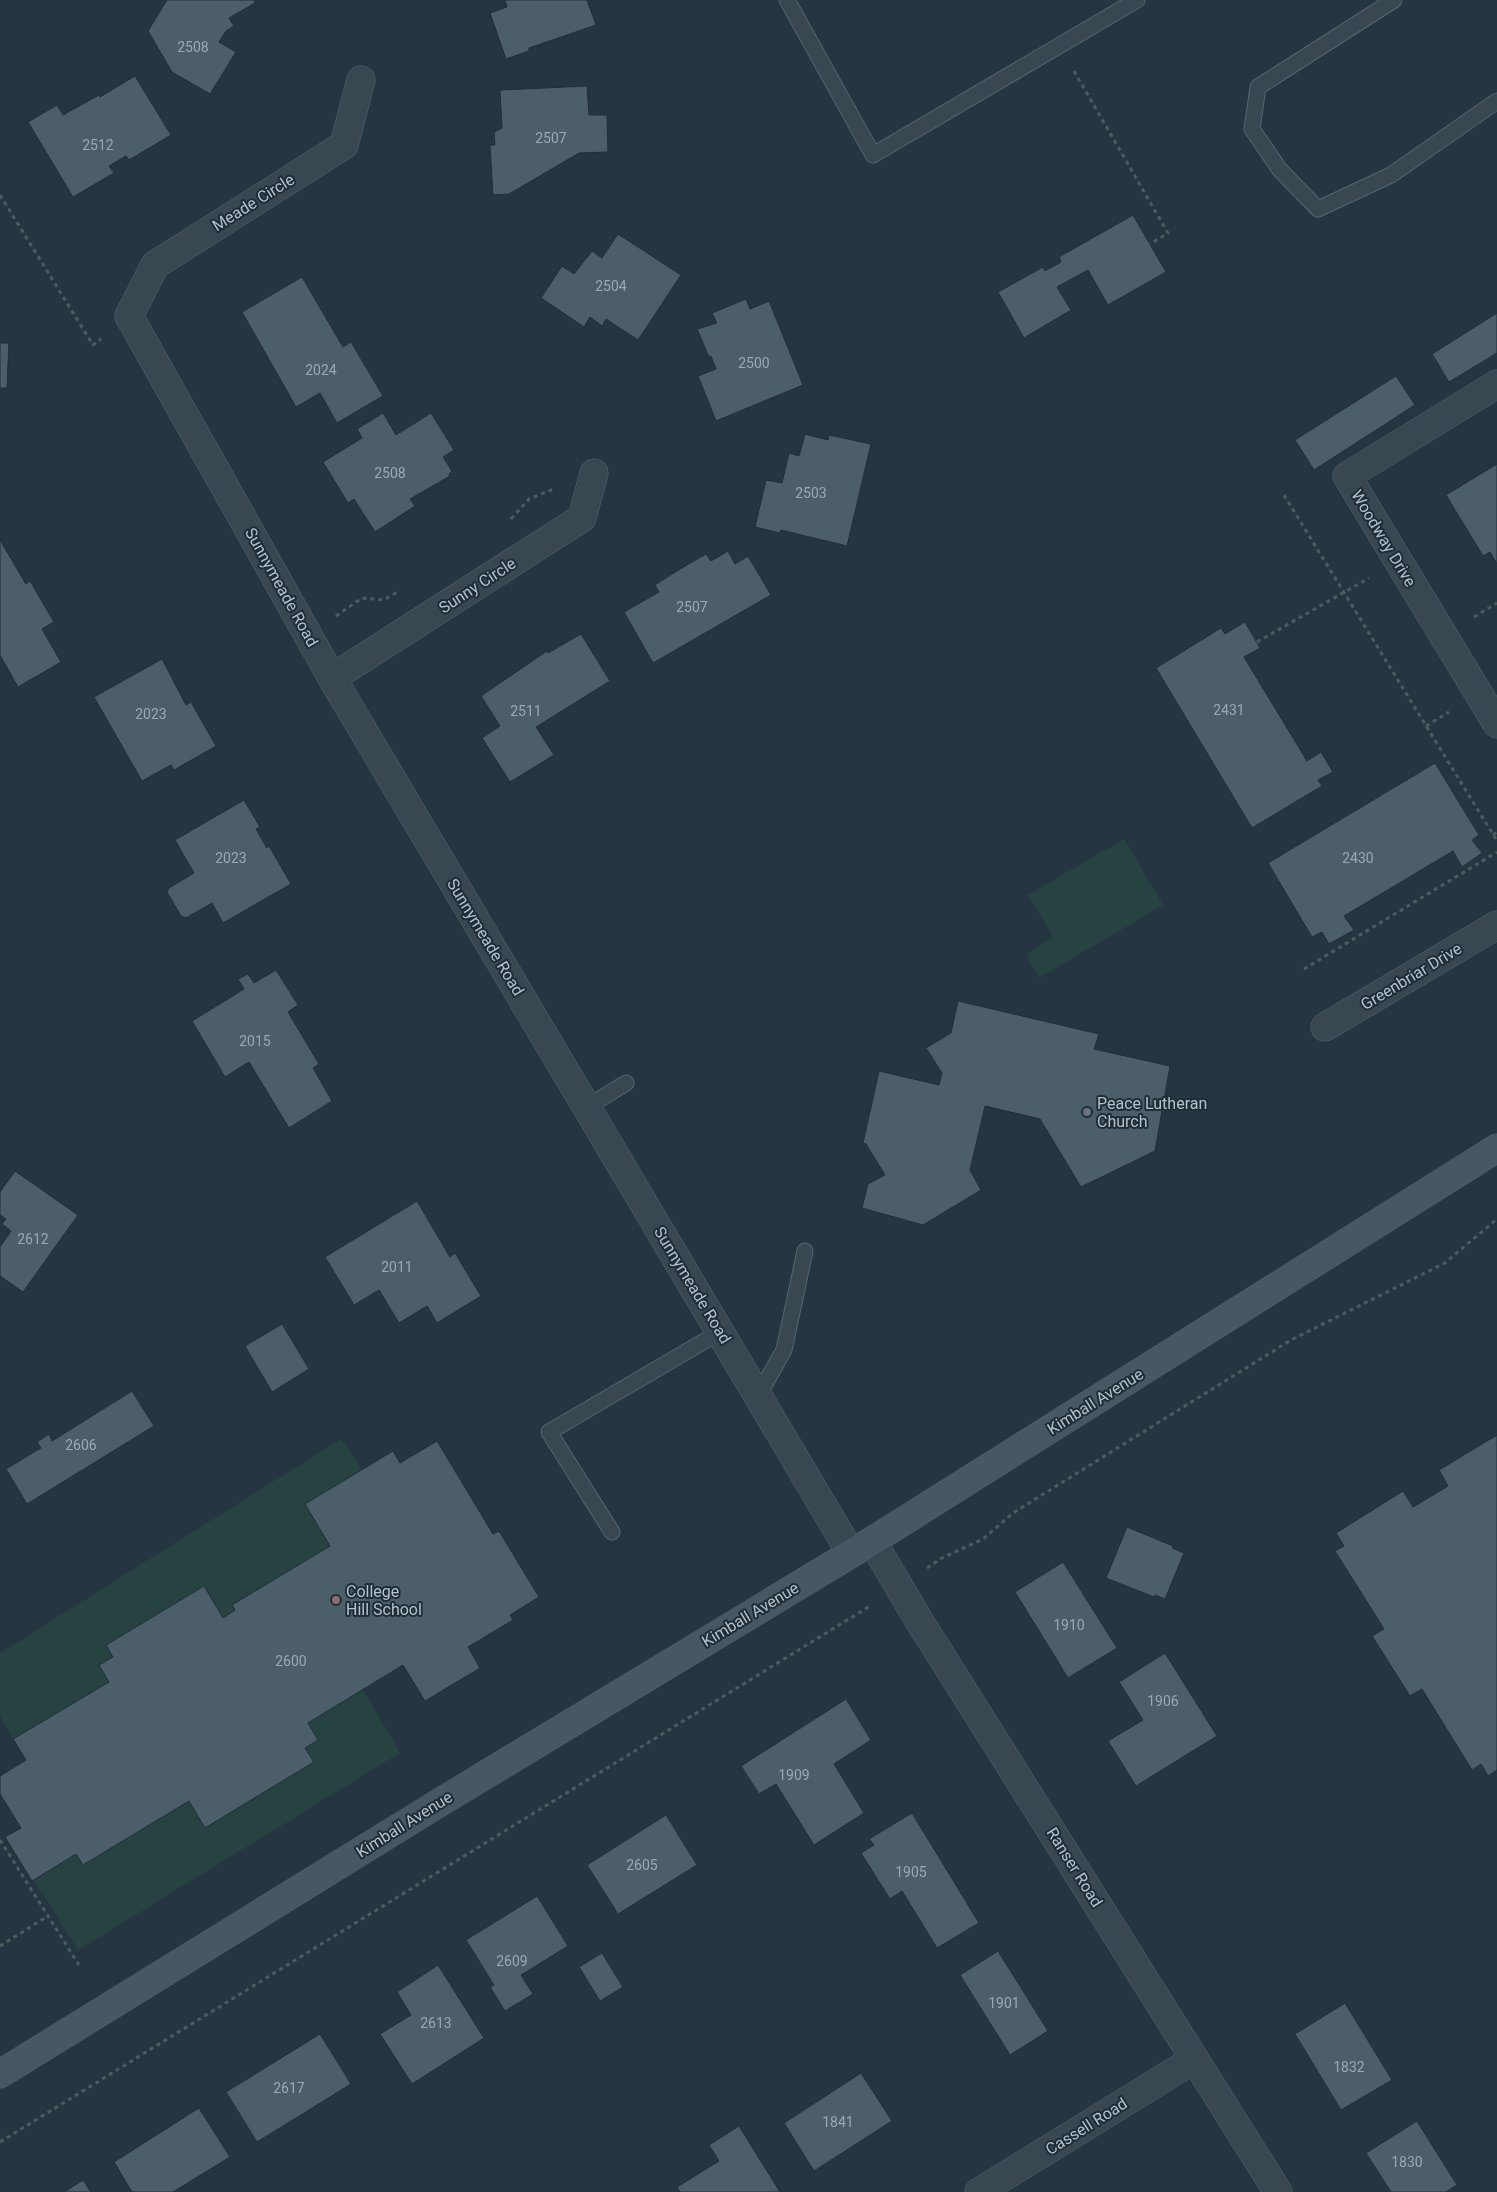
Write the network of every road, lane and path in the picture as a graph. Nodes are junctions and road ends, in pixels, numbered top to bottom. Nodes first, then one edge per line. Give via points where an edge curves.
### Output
1 (787, 0) edge
2 (1137, 0) edge
3 (1394, 0) edge
4 (1059, 46) junction
5 (361, 80) dead end
6 (1497, 101) edge
7 (0, 195) edge
8 (1150, 244) dead end
9 (129, 316) junction
10 (1497, 384) edge
11 (594, 473) joint
12 (1284, 496) dead end
13 (510, 521) dead end
14 (1398, 561) junction
15 (400, 590) dead end
16 (1345, 593) junction
17 (308, 634) junction
18 (1257, 642) dead end
19 (332, 678) junction
20 (1497, 724) edge
21 (1497, 832) edge
22 (1493, 835) junction
23 (1497, 841) edge
24 (1497, 852) edge
25 (1497, 925) edge
26 (1304, 969) dead end
27 (1325, 1027) dead end
28 (626, 1083) dead end
29 (587, 1107) junction
30 (1497, 1148) edge
31 (1497, 1220) edge
32 (805, 1251) dead end
33 (720, 1332) junction
34 (758, 1396) junction
35 (612, 1532) dead end
36 (862, 1547) junction
37 (900, 1587) junction
38 (0, 1840) edge
39 (48, 1916) junction
40 (0, 1946) edge
41 (79, 1965) dead end
42 (1193, 2060) junction
43 (0, 2074) edge
44 (0, 2142) edge
45 (979, 2192) edge
46 (1278, 2192) edge

1 - 4 lane via 873,155
2 - 4 lane
3 - 6 lane via 1258,88 1252,129 1280,170 1318,209 1391,175
4 - 8 path via 1168,233
5 - 9 street, Meade Circle via 344,145 155,265
7 - 9 path via 93,345
9 - 17 street, Sunnymeade Road
10 - 14 street, Woodway Drive via 1347,476
11 - 13 path via 529,499
11 - 19 street, Sunny Circle via 582,518
12 - 16 path
14 - 16 path
14 - 20 street, Woodway Drive
15 - 17 path via 384,600 362,598
16 - 18 path
16 - 22 path
17 - 19 street, Sunnymeade Road
19 - 29 street, Sunnymeade Road
21 - 22 path
22 - 23 path
24 - 26 path
25 - 27 street, Greenbriar Drive
28 - 29 lane
29 - 33 street, Sunnymeade Road
30 - 36 main road, Kimball Avenue
31 - 37 path via 1445,1263 1291,1340 1013,1513 983,1539 940,1559
32 - 34 lane via 784,1350
33 - 34 street, Sunnymeade Road
33 - 35 lane via 549,1432
34 - 36 street, Sunnymeade Road
36 - 37 street, Ranser Road
36 - 43 main road, Kimball Avenue
37 - 42 street, Ranser Road
37 - 44 path
38 - 39 path
39 - 40 path
39 - 41 path
42 - 45 street, Cassell Road
42 - 46 street, Ranser Road

